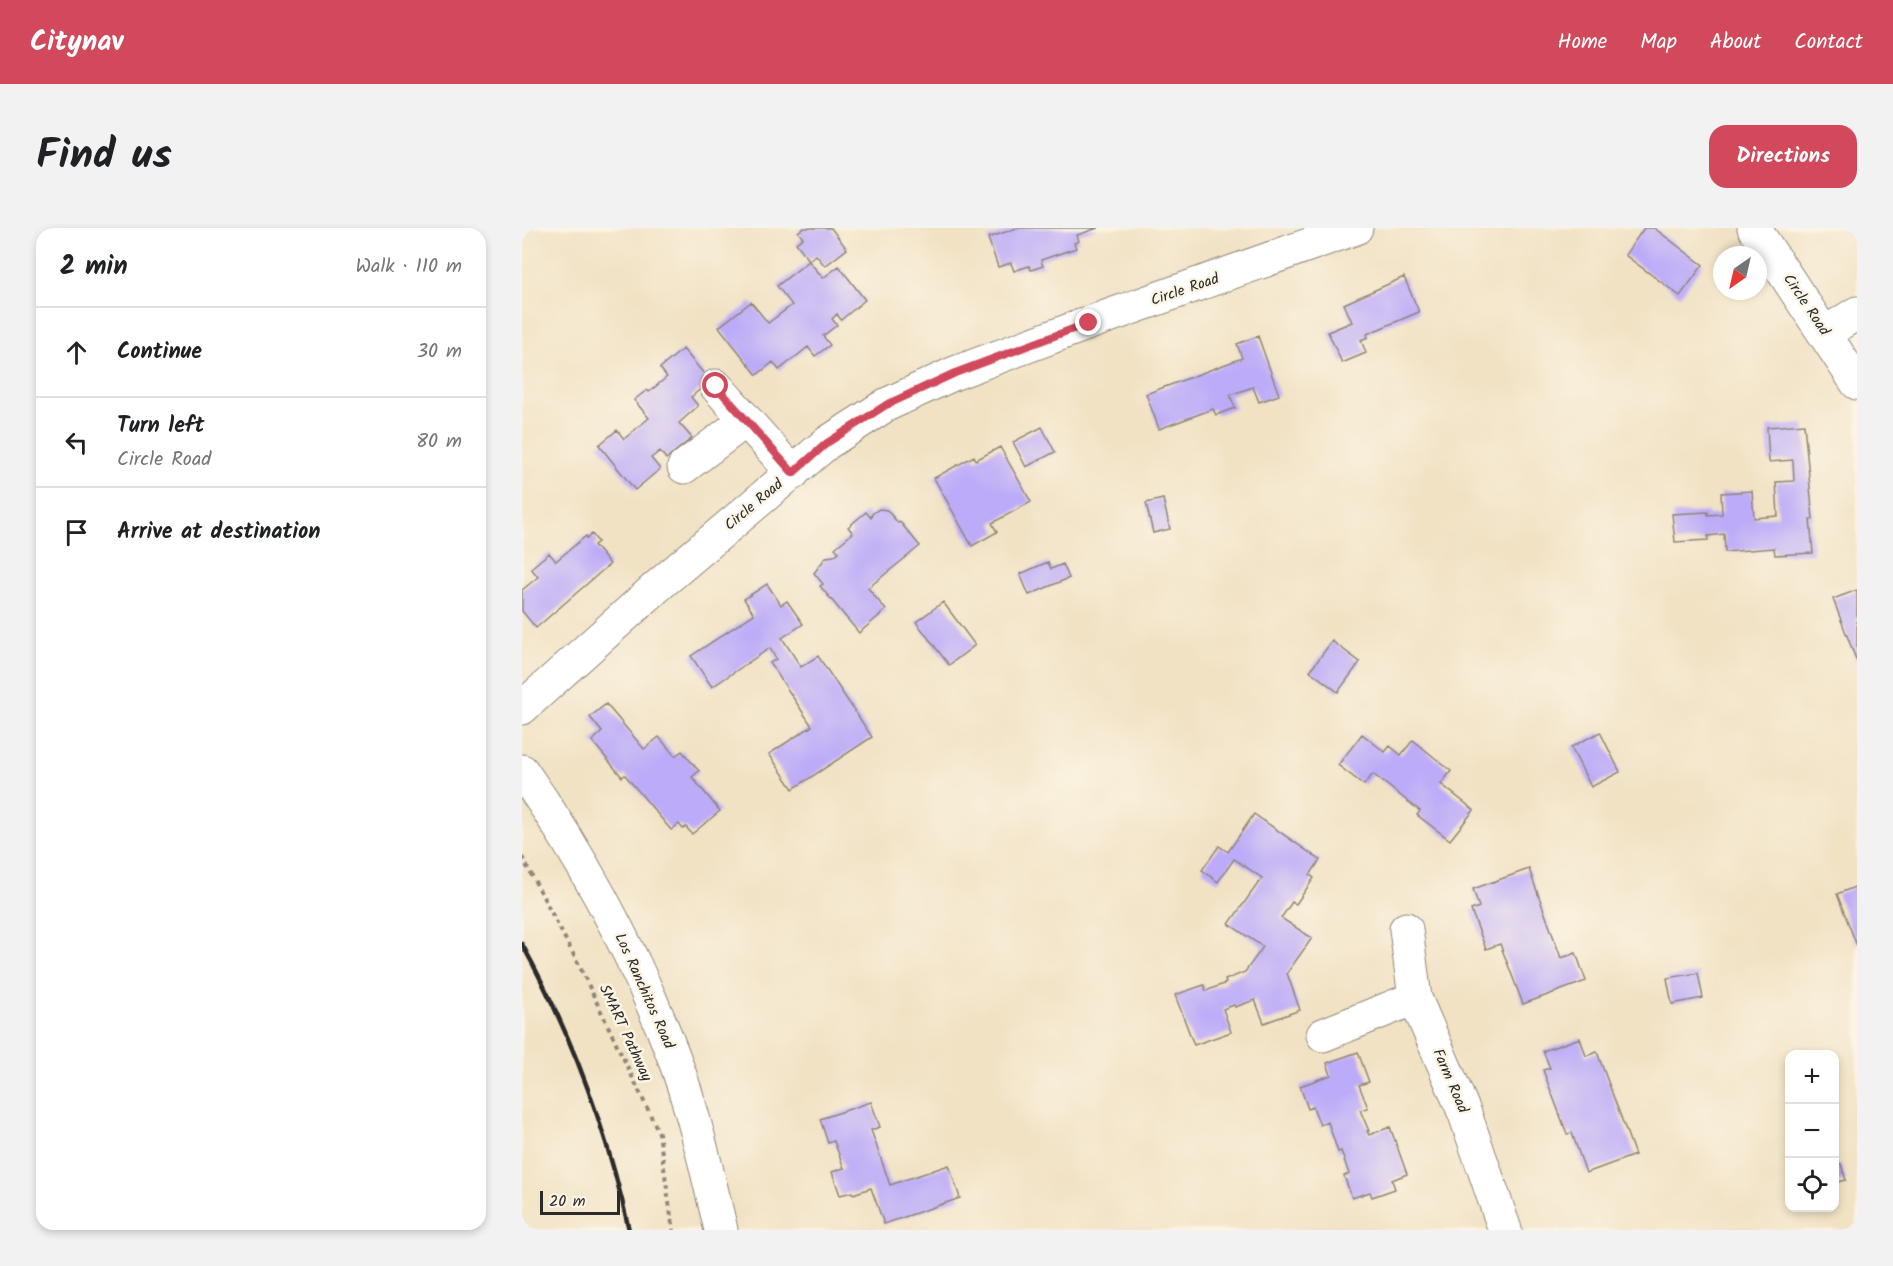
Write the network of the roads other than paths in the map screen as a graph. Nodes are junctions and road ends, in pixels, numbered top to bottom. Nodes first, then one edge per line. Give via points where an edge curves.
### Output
1 (1356, 228) edge
2 (1754, 228) edge
3 (1857, 313) edge
4 (1825, 333) junction
5 (1857, 383) edge
6 (716, 386) dead end
7 (746, 420) junction
8 (684, 467) dead end
9 (793, 473) junction
10 (522, 708) edge
11 (522, 771) edge
12 (1406, 929) dead end
13 (1416, 998) junction
14 (1323, 1035) dead end
15 (721, 1230) edge
16 (1505, 1230) edge

1 - 9 street, Circle Road via 955,373 886,405 827,443
2 - 4 street, Circle Road
3 - 4 street
4 - 5 street, Circle Road
6 - 7 street
7 - 8 street
7 - 9 street
9 - 10 street, Circle Road via 659,585
11 - 15 street, Los Ranchitos Road via 594,887 640,978 676,1066 702,1148
12 - 13 street, Farm Road
13 - 14 street
13 - 16 street, Farm Road via 1465,1114

